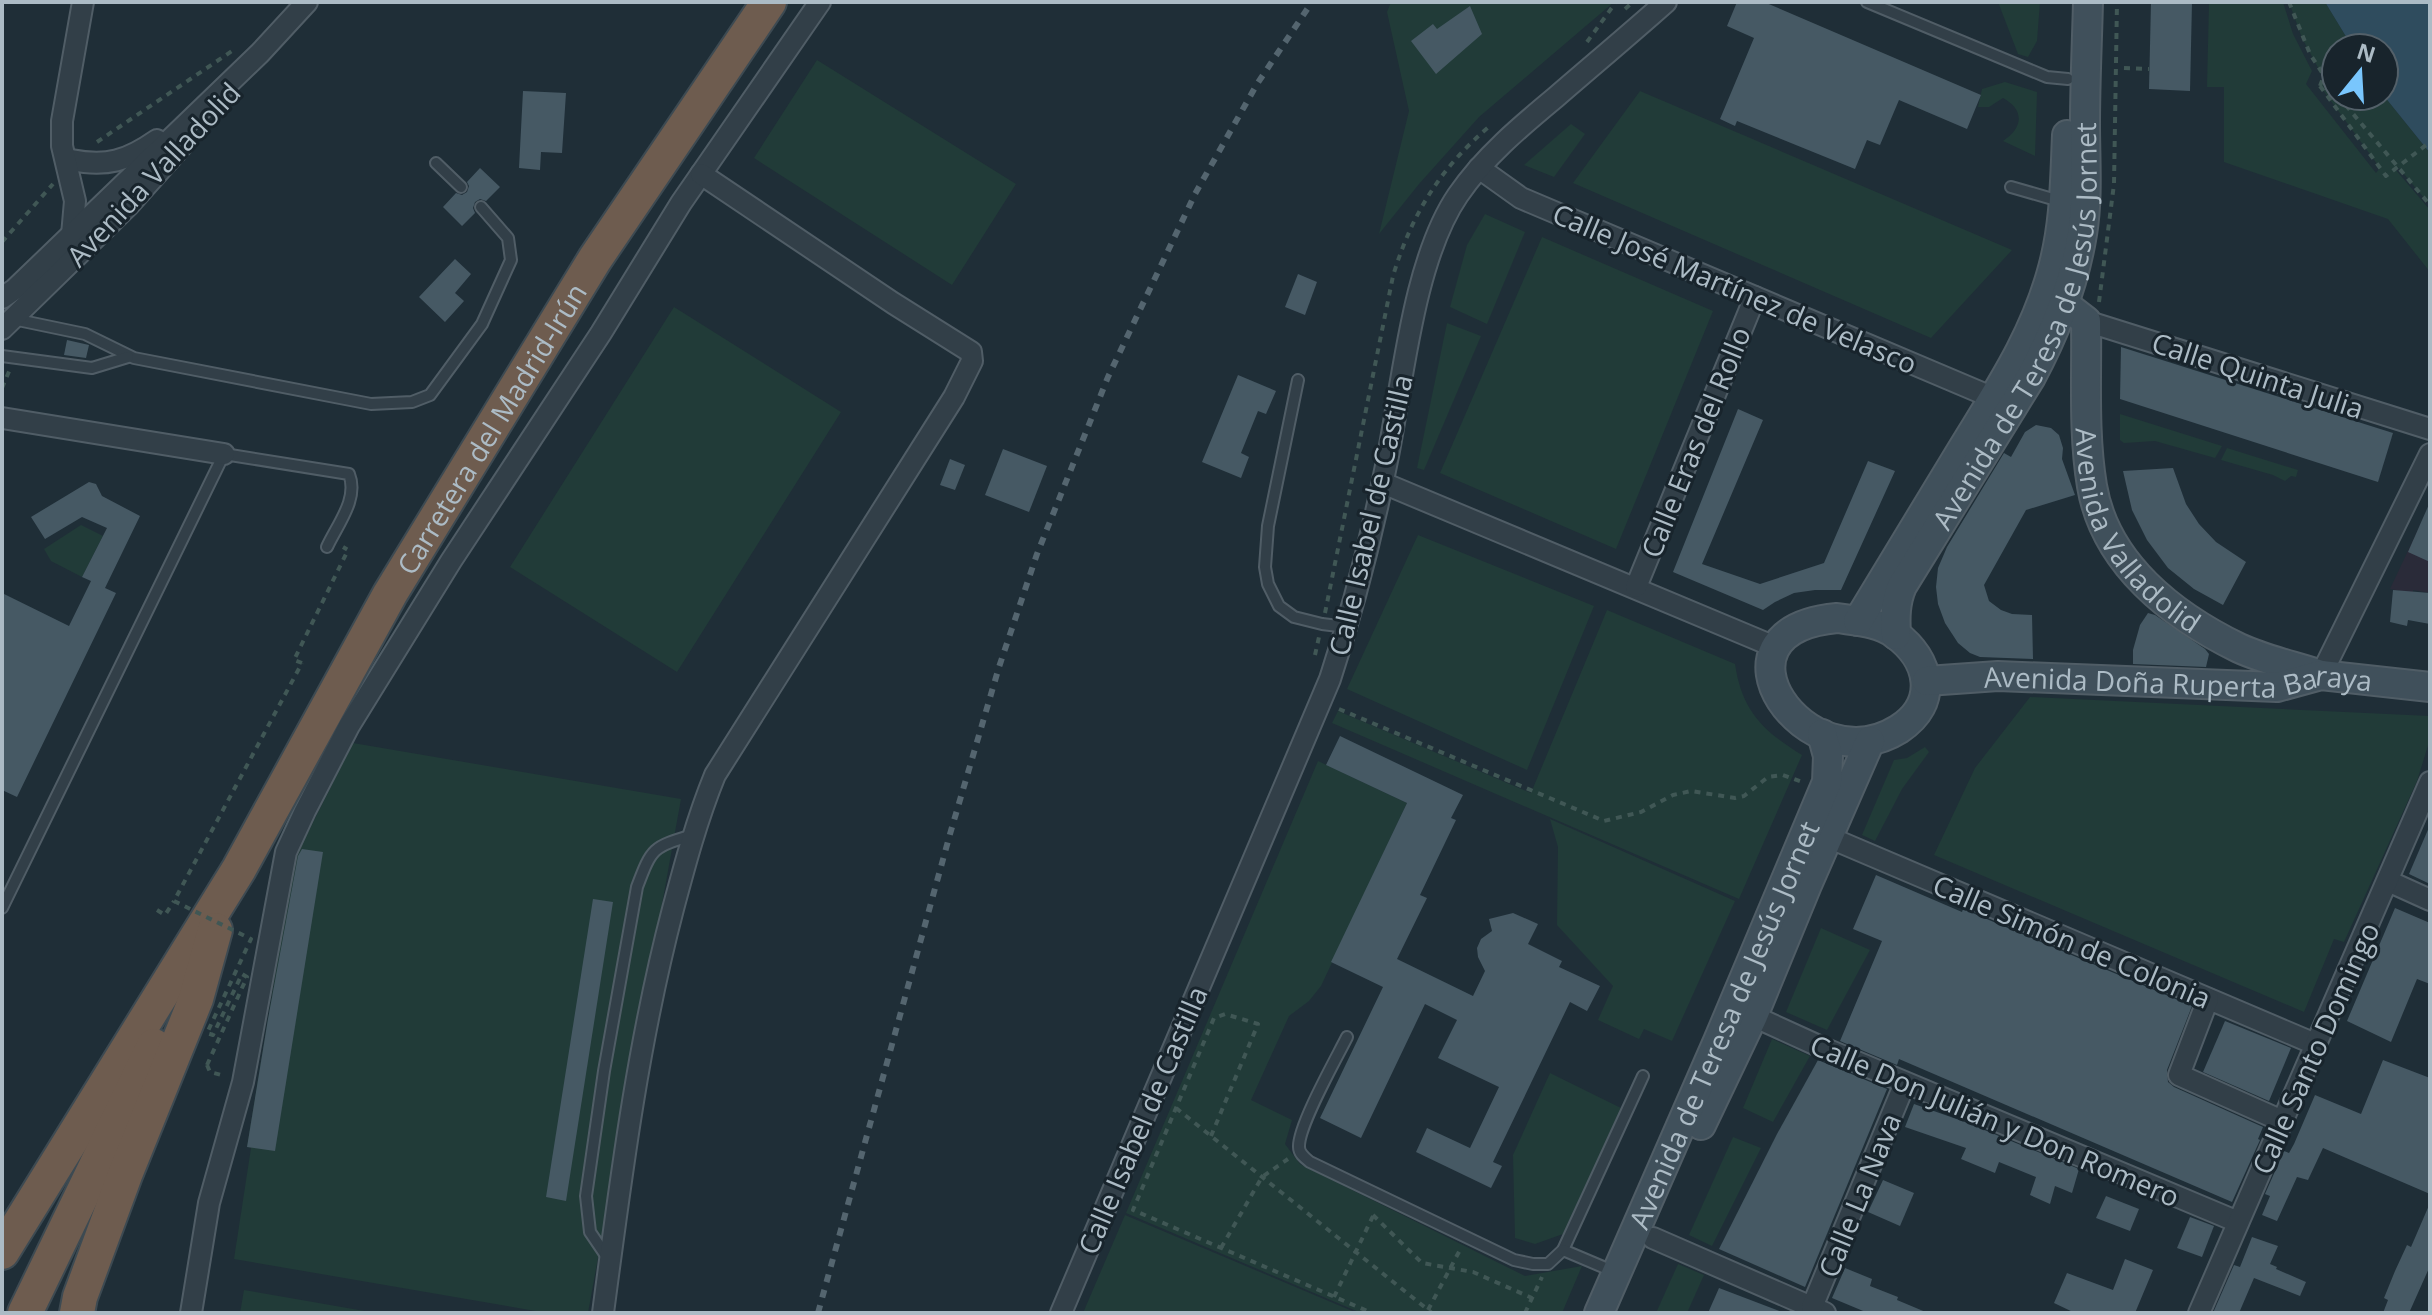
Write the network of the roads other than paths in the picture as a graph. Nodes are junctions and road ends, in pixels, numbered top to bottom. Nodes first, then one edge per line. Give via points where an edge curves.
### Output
1 (83, 2) edge
2 (307, 2) edge
3 (769, 2) edge
4 (820, 2) edge
5 (1666, 2) edge
6 (1867, 2) edge
7 (2070, 2) edge
8 (2088, 2) edge
9 (260, 53) junction
10 (2068, 79) junction
11 (199, 110) junction
12 (70, 159) junction
13 (436, 163) dead end
14 (1479, 168) junction
15 (701, 174) junction
16 (461, 187) dead end
17 (2011, 187) dead end
18 (2065, 202) junction
19 (481, 207) dead end
20 (97, 210) junction
21 (72, 235) junction
22 (42, 292) junction
23 (1755, 297) junction
24 (2, 298) edge
25 (2075, 312) junction
26 (7, 324) edge
27 (2, 356) edge
28 (128, 357) junction
29 (1298, 380) dead end
30 (1996, 399) junction
31 (2, 418) edge
32 (2430, 429) edge
33 (224, 454) junction
34 (2430, 454) edge
35 (1383, 483) junction
36 (328, 544) road end
37 (1636, 587) junction
38 (1858, 621) junction
39 (1347, 627) junction
40 (1896, 635) junction
41 (1775, 647) junction
42 (2321, 675) junction
43 (1927, 681) junction
44 (2430, 687) edge
45 (1822, 734) junction
46 (1870, 741) junction
47 (2430, 782) edge
48 (693, 835) junction
49 (1828, 837) junction
50 (239, 869) junction
51 (2388, 881) junction
52 (2430, 900) edge
53 (221, 907) junction
54 (2, 908) edge
55 (2208, 999) junction
56 (1753, 1016) junction
57 (1347, 1037) dead end
58 (2315, 1044) junction
59 (1643, 1076) dead end
60 (1905, 1083) junction
61 (2282, 1121) junction
62 (2238, 1222) junction
63 (1653, 1238) junction
64 (1563, 1250) junction
65 (2, 1252) edge
66 (610, 1261) junction
67 (1616, 1273) junction
68 (1819, 1310) edge
69 (25, 1313) edge
70 (77, 1313) edge
71 (191, 1313) edge
72 (603, 1313) edge
73 (1061, 1313) edge
74 (1599, 1313) edge
75 (1620, 1313) edge
76 (2199, 1313) edge

1 - 12 street via 62,121
2 - 9 street, Avenida Valladolid
3 - 50 highway, Carretera del Madrid-Irún via 595,259 390,594
4 - 15 street
5 - 14 street, Calle Isabel de Castilla
6 - 10 lane via 2047,77
7 - 10 street, Avenida de Teresa de Jesús Jornet
8 - 25 street, Avenida de Teresa de Jesús Jornet via 2085,198 2075,266
9 - 11 street, Avenida Valladolid
9 - 22 street, Avenida Valladolid via 128,206
10 - 18 street, Avenida de Teresa de Jesús Jornet
11 - 12 street via 141,151 115,162
11 - 20 street, Avenida Valladolid
12 - 20 street
12 - 21 street
13 - 16 lane
14 - 23 street, Calle José Martínez de Velasco via 1521,198
14 - 35 street, Calle Isabel de Castilla via 1453,204 1428,261
15 - 48 street via 833,255 971,352 972,361 715,775
15 - 71 street via 349,726 286,852 243,1082 209,1203
17 - 18 lane
18 - 30 street, Avenida de Teresa de Jesús Jornet via 2041,308
19 - 28 lane via 508,238 511,260 482,324 430,395 412,402 371,404
20 - 21 street, Avenida Valladolid
20 - 22 street, Avenida Valladolid via 88,235 59,263
21 - 24 street, Avenida Valladolid
22 - 26 street, Avenida Valladolid
23 - 30 street, Calle José Martínez de Velasco
23 - 37 street, Calle Eras del Rollo
25 - 32 street, Calle Quinta Julia
25 - 40 street, Avenida de Teresa de Jesús Jornet via 2049,342 1902,586
25 - 42 street, Avenida Valladolid via 2092,488 2109,537 2145,584 2191,623 2241,649
26 - 28 lane via 85,334
27 - 28 lane via 92,368
29 - 39 lane via 1268,526 1268,584 1279,606 1294,617
30 - 38 street, Avenida de Teresa de Jesús Jornet
31 - 33 street
33 - 36 lane via 349,474 350,500
33 - 54 lane
34 - 42 street
35 - 37 street
35 - 39 street, Calle Isabel de Castilla
37 - 41 street
38 - 40 street
38 - 41 street via 1811,622
39 - 73 street, Calle Isabel de Castilla via 1330,679
40 - 43 street
41 - 45 street via 1770,663 1778,698 1791,715
42 - 43 street, Avenida Doña Ruperta Baraya via 2277,687 1998,676
42 - 44 street, Avenida Doña Ruperta Baraya
43 - 46 street via 1918,713 1893,733
45 - 46 street
45 - 67 street, Avenida de Teresa de Jesús Jornet via 1827,782
46 - 49 street, Avenida de Teresa de Jesús Jornet
47 - 51 street, Calle Santo Domingo
48 - 66 street via 653,992
48 - 66 lane via 661,845 647,861 637,887 586,1196 590,1232
49 - 55 street, Calle Simón de Colonia
49 - 56 street, Avenida de Teresa de Jesús Jornet
50 - 53 highway
50 - 65 highway
51 - 52 street
51 - 58 street, Calle Santo Domingo
53 - 69 highway
53 - 70 highway via 196,999 125,1175
55 - 58 street, Calle Simón de Colonia
55 - 61 street via 2179,1075
56 - 60 street, Calle Don Julián y Don Romero
56 - 63 street, Avenida de Teresa de Jesús Jornet
57 - 64 lane via 1302,1129 1300,1152 1310,1162 1514,1260 1548,1264
58 - 61 street, Calle Santo Domingo
59 - 64 lane
60 - 62 street, Calle Don Julián y Don Romero
60 - 68 street, Calle La Nava
61 - 62 street, Calle Santo Domingo
62 - 76 street, Calle Santo Domingo
63 - 68 street
63 - 75 street, Avenida de Teresa de Jesús Jornet
64 - 67 lane
66 - 72 street
67 - 74 street, Avenida de Teresa de Jesús Jornet

